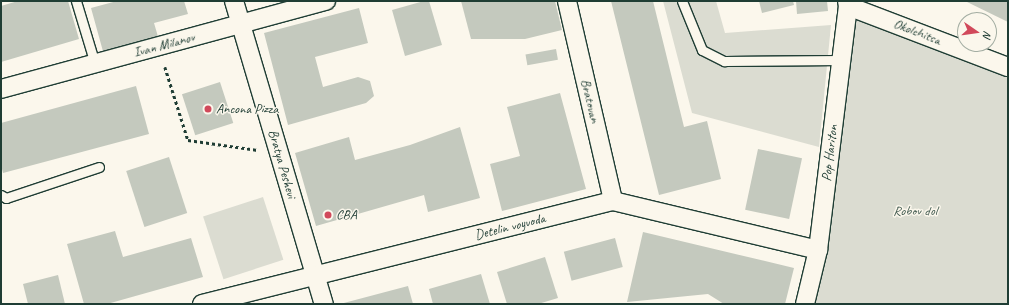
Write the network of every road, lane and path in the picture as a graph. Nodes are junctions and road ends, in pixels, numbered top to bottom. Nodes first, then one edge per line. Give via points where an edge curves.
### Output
1 (76, 1) edge
2 (234, 1) edge
3 (326, 1) edge
4 (567, 1) edge
5 (682, 1) edge
6 (847, 3) edge
7 (241, 24) junction
8 (159, 47) junction
9 (841, 60) junction
10 (95, 64) junction
11 (1008, 67) edge
12 (1, 89) edge
13 (279, 153) junction
14 (99, 167) dead end
15 (1, 195) edge
16 (613, 201) junction
17 (818, 250) junction
18 (315, 275) junction
19 (202, 304) edge
20 (324, 304) edge
21 (805, 304) edge

1 - 10 lane
2 - 7 street, Bratya Peshevi
3 - 7 street, Ivan Milanov
4 - 16 street, Bratovan
5 - 9 lane via 702,50 724,61
6 - 9 street, Pop Hariton
6 - 11 street, Okolchitsa
7 - 8 street, Ivan Milanov
7 - 13 street, Bratya Peshevi
8 - 10 street, Ivan Milanov
8 - 13 path via 188,140
9 - 17 street, Pop Hariton
10 - 12 street, Ivan Milanov
13 - 18 street, Bratya Peshevi
14 - 15 lane via 6,198
16 - 17 street, Detelin voyvoda
16 - 18 street, Detelin voyvoda
17 - 21 street, Pop Hariton
18 - 19 street, Detelin voyvoda
18 - 20 street, Bratya Peshevi

